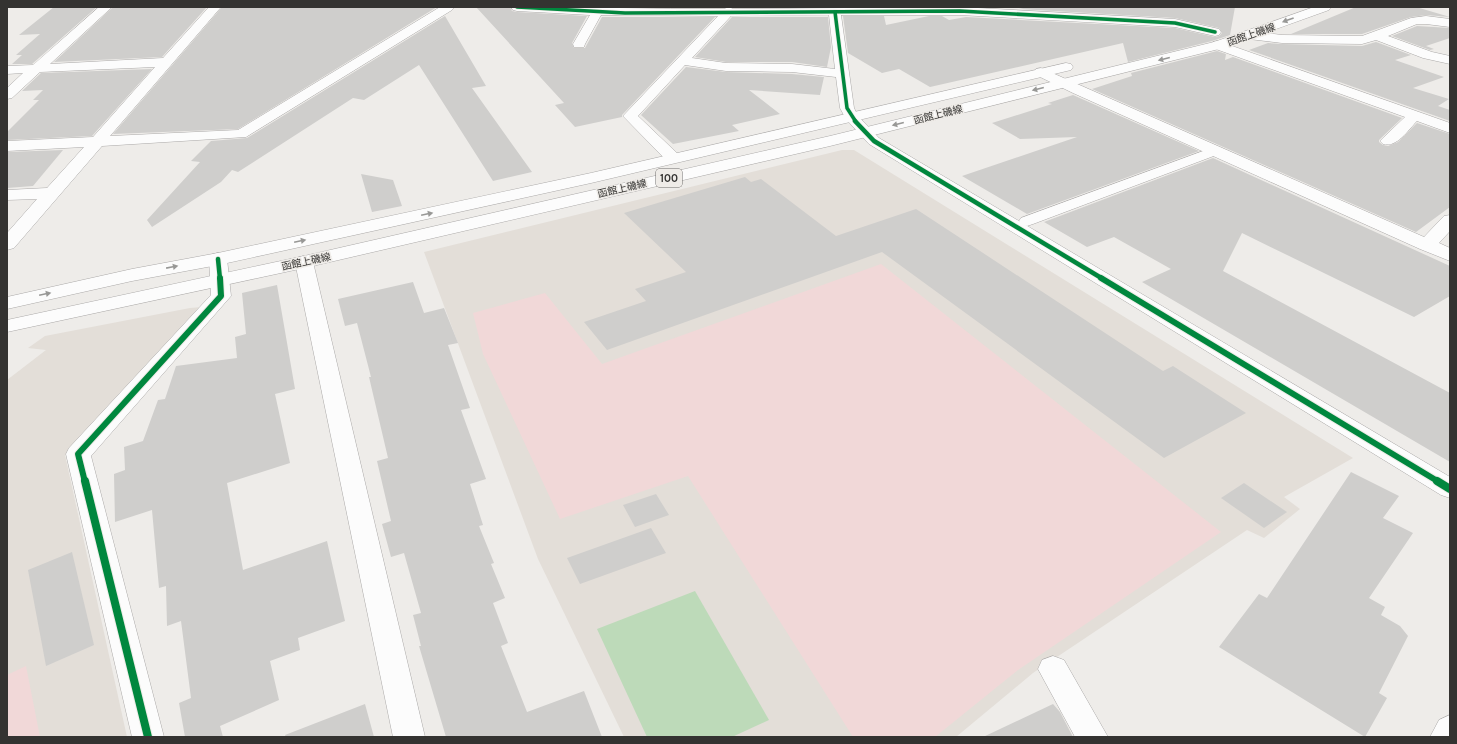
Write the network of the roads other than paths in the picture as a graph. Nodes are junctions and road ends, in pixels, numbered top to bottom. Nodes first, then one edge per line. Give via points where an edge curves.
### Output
1 (106, 7) edge
2 (215, 7) edge
3 (448, 7) edge
4 (518, 7) edge
5 (1286, 7) edge
6 (1325, 7) edge
7 (597, 12) junction
8 (729, 12) junction
9 (835, 12) junction
10 (1169, 12) dead end
11 (1176, 23) junction
12 (1450, 23) edge
13 (1249, 35) junction
14 (1377, 36) junction
15 (1216, 39) junction
16 (579, 44) dead end
17 (1450, 60) edge
18 (682, 61) junction
19 (168, 62) junction
20 (37, 68) junction
21 (7, 70) edge
22 (1042, 72) junction
23 (843, 74) junction
24 (1062, 82) junction
25 (7, 95) edge
26 (1415, 116) junction
27 (858, 125) junction
28 (1450, 128) edge
29 (97, 141) junction
30 (1388, 141) dead end
31 (7, 146) edge
32 (1214, 151) junction
33 (673, 158) junction
34 (53, 193) junction
35 (7, 195) edge
36 (1027, 220) dead end
37 (1450, 220) edge
38 (7, 243) edge
39 (1427, 245) junction
40 (1450, 256) edge
41 (304, 262) junction
42 (218, 269) junction
43 (7, 303) edge
44 (7, 326) edge
45 (1450, 489) edge
46 (1053, 669) dead end
47 (1450, 730) edge
48 (148, 737) edge
49 (409, 737) edge
50 (1092, 737) edge
51 (1446, 737) edge

1 - 20 street
2 - 19 street
3 - 29 street via 241,134
4 - 7 street
5 - 15 street, 函館上磯線 / 100
6 -> 13 street, 函館上磯線 / 100
7 - 8 street
7 - 16 street
8 - 9 street
8 - 18 street
9 - 11 street via 960,11
9 - 23 street
10 - 11 street
11 - 15 street
12 - 14 street via 1415,21
13 - 14 street via 1282,39 1356,40
13 - 15 street, 函館上磯線 / 100
14 - 17 street via 1428,55
15 - 22 street, 函館上磯線 / 100 via 1136,52
15 -> 24 street, 函館上磯線 / 100 via 1123,69
15 - 26 street
18 - 23 street via 726,67 792,68
18 - 33 street via 630,116
19 - 20 street
19 - 29 street
20 - 21 street
20 - 25 street
22 - 24 street
22 - 27 street, 函館上磯線 / 100
23 - 27 street via 847,108
24 -> 27 street, 函館上磯線 / 100
24 - 32 street
26 - 28 street
26 - 30 street
27 - 33 street, 函館上磯線 / 100
27 - 41 street, 函館上磯線 / 100
27 - 45 street via 881,145
29 - 31 street
29 - 34 street
32 - 36 lane
32 - 39 street
42 -> 33 street, 函館上磯線 / 100
34 - 35 street
34 - 38 street
37 - 39 street
39 - 40 street
41 - 42 street, 函館上磯線 / 100
41 - 49 street
43 -> 42 street, 函館上磯線 / 100 via 132,275
42 - 44 street, 函館上磯線 / 100
42 - 48 street via 221,296 78,454
46 - 50 street
47 - 51 street

